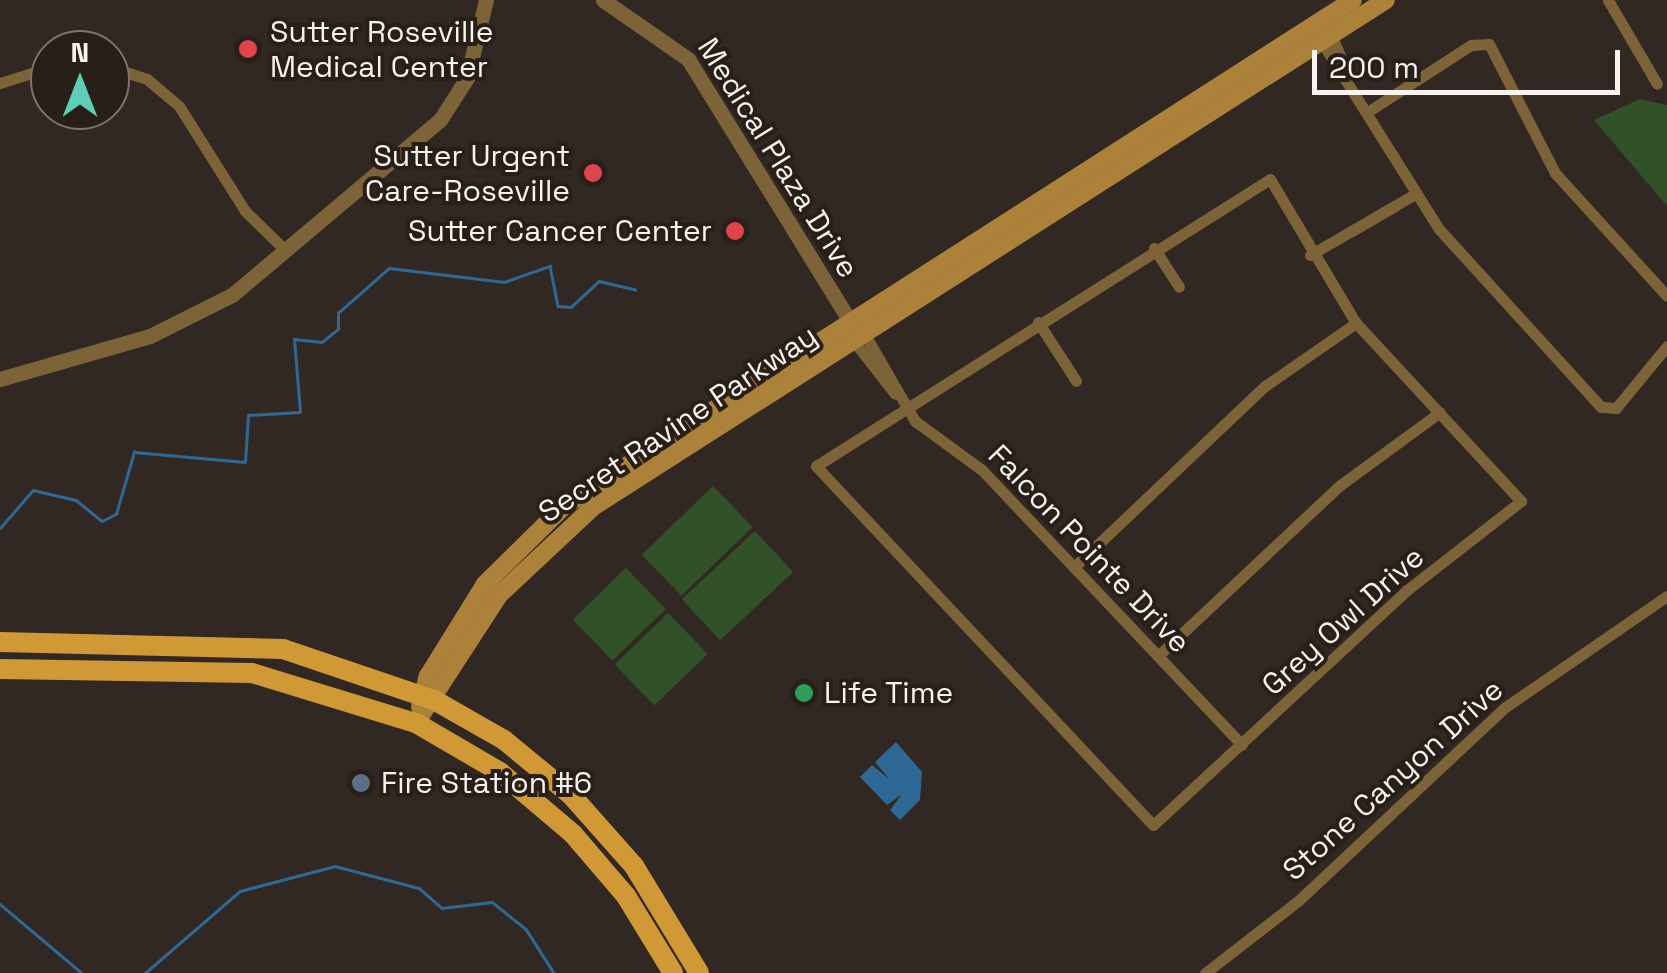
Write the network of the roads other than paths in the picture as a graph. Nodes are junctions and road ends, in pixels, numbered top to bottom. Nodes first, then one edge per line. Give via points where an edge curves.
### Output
1 (486, 0) edge
2 (603, 0) edge
3 (1354, 0) edge
4 (1386, 0) edge
5 (1608, 0) edge
6 (1321, 31) junction
7 (30, 73) edge
8 (130, 73) edge
9 (0, 83) edge
10 (1657, 84) dead end
11 (1372, 109) junction
12 (1416, 194) junction
13 (282, 247) junction
14 (1154, 248) junction
15 (1310, 254) junction
16 (1179, 287) dead end
17 (1667, 296) edge
18 (1038, 322) junction
19 (1356, 323) junction
20 (856, 331) junction
21 (1667, 346) edge
22 (0, 379) edge
23 (1076, 381) dead end
24 (904, 407) junction
25 (1440, 412) junction
26 (1074, 567) junction
27 (1667, 596) edge
28 (0, 642) edge
29 (255, 645) junction
30 (1158, 656) junction
31 (130, 668) junction
32 (1, 669) edge
33 (428, 698) junction
34 (416, 722) junction
35 (1242, 745) junction
36 (672, 973) edge
37 (699, 973) edge
38 (1205, 973) edge

1 - 13 street via 467,78 440,120
2 - 20 street, Medical Plaza Drive via 688,59
3 - 6 main road, Secret Ravine Parkway
4 - 6 main road, Secret Ravine Parkway
5 - 10 street
6 - 11 street
6 - 20 main road, Secret Ravine Parkway
7 - 9 street
8 - 13 street via 178,106 245,211
11 - 12 street
11 - 17 street via 1471,45 1489,44 1554,173
12 - 15 street
12 - 21 street via 1469,265 1608,410
13 - 22 street via 192,319
14 - 15 street, Grey Owl Drive via 1270,179
14 - 16 street
14 - 18 street, Grey Owl Drive
15 - 19 street, Grey Owl Drive
18 - 23 street
18 - 24 street, Grey Owl Drive
19 - 25 street, Grey Owl Drive
19 - 26 street via 1266,386
20 - 24 street, Falcon Pointe Drive
20 - 33 main road, Secret Ravine Parkway via 549,518 485,584
24 - 26 street, Falcon Pointe Drive via 982,470
24 - 35 street, Grey Owl Drive via 820,461 816,473 1142,819 1158,824
25 - 30 street via 1338,486
25 - 35 street, Grey Owl Drive via 1519,494 1520,508 1407,590
26 - 30 street, Falcon Pointe Drive
27 - 38 street, Stone Canyon Drive via 1504,708 1299,900
28 - 29 main road
29 - 31 main road via 149,653
29 - 33 main road via 338,662
30 - 35 street, Falcon Pointe Drive
31 - 32 main road
31 - 34 main road via 277,677
33 - 34 main road, Secret Ravine Parkway
33 - 37 main road via 504,740 571,795 634,866
34 - 36 main road via 500,772 573,834 626,896

